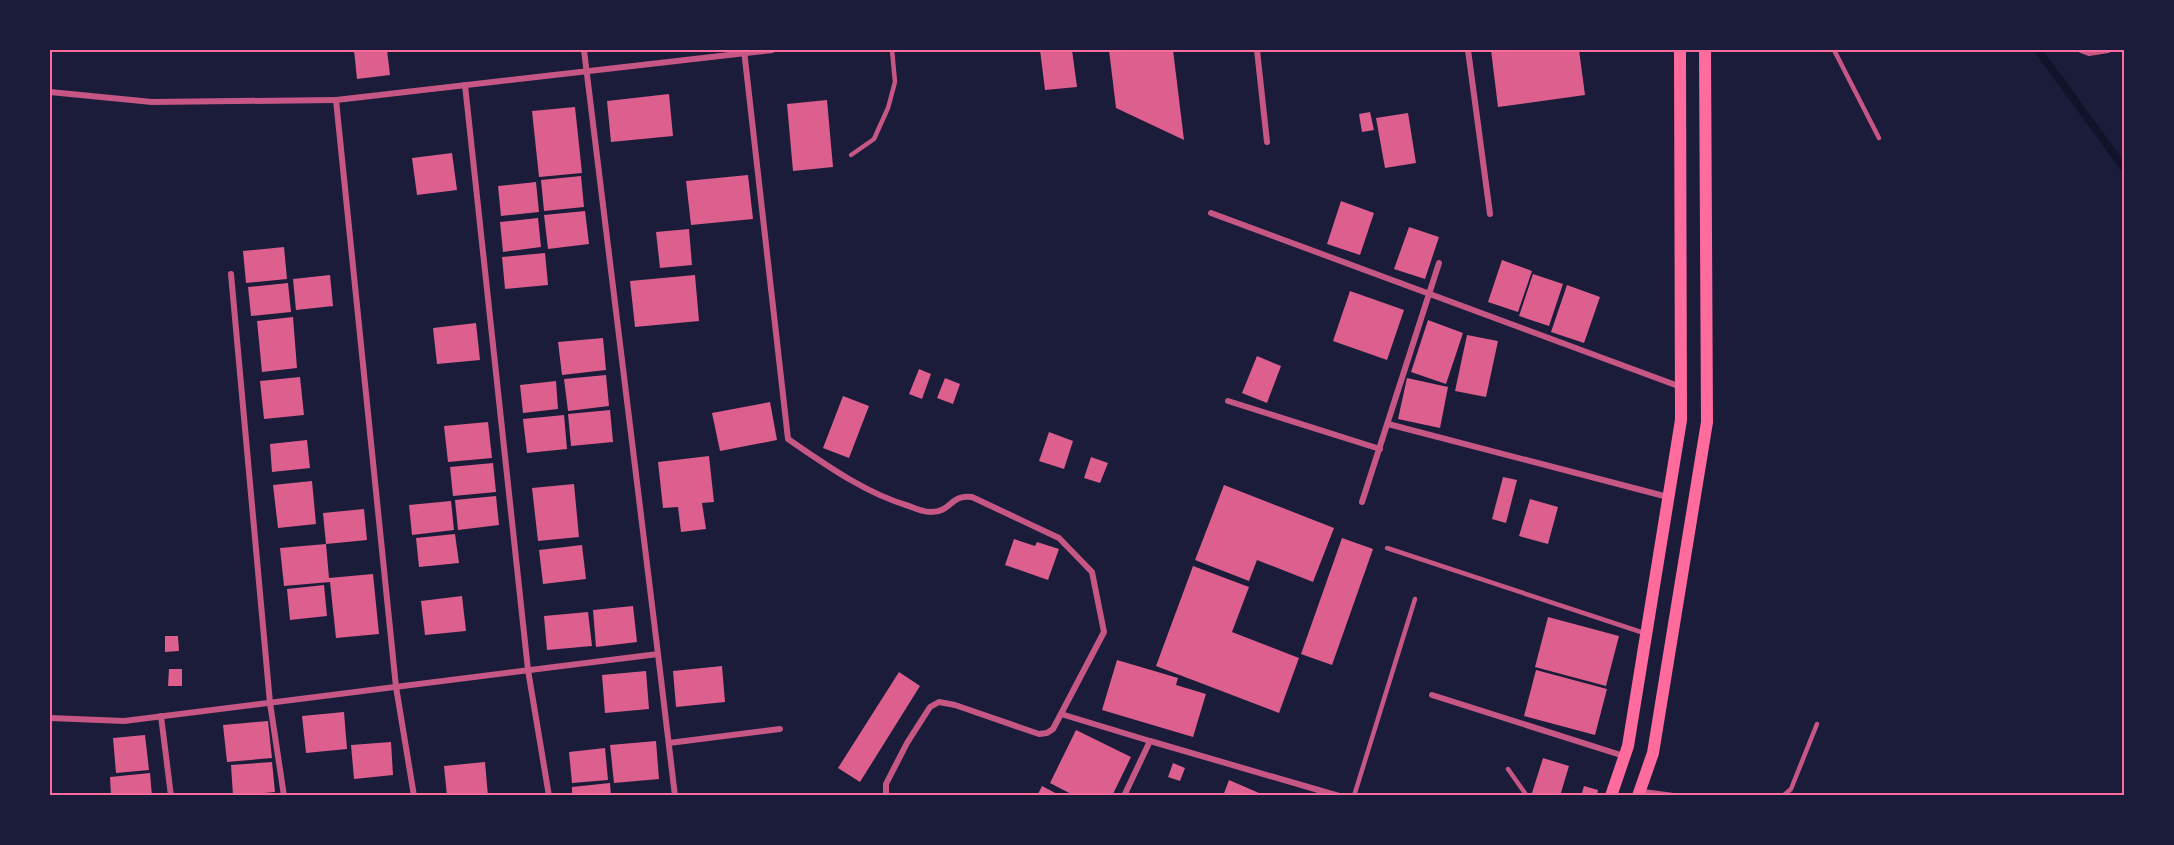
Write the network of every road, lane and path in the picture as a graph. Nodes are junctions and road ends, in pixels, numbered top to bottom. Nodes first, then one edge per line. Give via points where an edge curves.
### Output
1 (584, 50) edge
2 (772, 50) edge
3 (892, 50) edge
4 (1257, 50) edge
5 (1468, 50) edge
6 (1680, 50) edge
7 (1705, 50) edge
8 (1834, 50) edge
9 (2081, 50) edge
10 (2108, 50) edge
11 (744, 51) edge
12 (587, 71) junction
13 (465, 85) junction
14 (50, 92) edge
15 (336, 100) junction
16 (1879, 138) dead end
17 (1267, 142) dead end
18 (851, 155) dead end
19 (1211, 213) dead end
20 (1490, 214) dead end
21 (1439, 263) dead end
22 (231, 274) dead end
23 (1429, 293) junction
24 (1681, 388) junction
25 (1228, 401) dead end
26 (1388, 424) junction
27 (1380, 448) junction
28 (1668, 497) junction
29 (1362, 502) dead end
30 (1387, 548) dead end
31 (1415, 599) dead end
32 (1646, 634) junction
33 (658, 654) junction
34 (528, 670) junction
35 (396, 687) junction
36 (1432, 695) dead end
37 (270, 703) junction
38 (1061, 714) junction
39 (161, 716) junction
40 (50, 718) edge
41 (1817, 724) dead end
42 (780, 729) dead end
43 (1150, 741) junction
44 (669, 743) junction
45 (1625, 756) junction
46 (1508, 769) dead end
47 (1639, 793) edge
48 (171, 795) edge
49 (284, 795) edge
50 (414, 795) edge
51 (549, 795) edge
52 (675, 795) edge
53 (886, 795) edge
54 (1124, 795) edge
55 (1339, 795) edge
56 (1354, 795) edge
57 (1527, 795) edge
58 (1611, 795) edge
59 (1679, 795) edge
60 (1783, 795) edge

1 - 12 street
2 - 11 street
3 - 18 lane via 895,82 888,108 874,139
4 - 17 street
5 - 20 street
6 - 24 main road
7 - 47 main road via 1707,422 1653,753
8 - 16 lane
9 - 10 street
11 - 12 street
11 - 38 street via 788,439 889,500 938,512 957,498 972,497 1059,538 1092,572 1104,632
12 - 13 street
12 - 33 street
13 - 15 street
13 - 34 street
14 - 15 street via 152,102
15 - 35 street
19 - 23 street
21 - 23 street
22 - 37 street
23 - 24 street
23 - 26 street
24 - 28 main road via 1681,420
25 - 27 street
26 - 27 street
26 - 28 street
27 - 29 street
28 - 32 main road
30 - 32 lane
31 - 56 lane
32 - 45 main road
33 - 34 street
33 - 44 street
34 - 35 street
34 - 51 street
35 - 37 street
35 - 50 street
36 - 45 street
37 - 39 street
37 - 49 street
38 - 43 street
38 - 53 street via 1053,729 1039,734 939,702 930,707 907,743 886,784
39 - 40 street via 124,722
39 - 48 street
41 - 60 lane via 1791,789
42 - 44 street
43 - 54 street
43 - 55 street
44 - 52 street
45 - 58 main road
46 - 57 lane
47 - 59 lane

